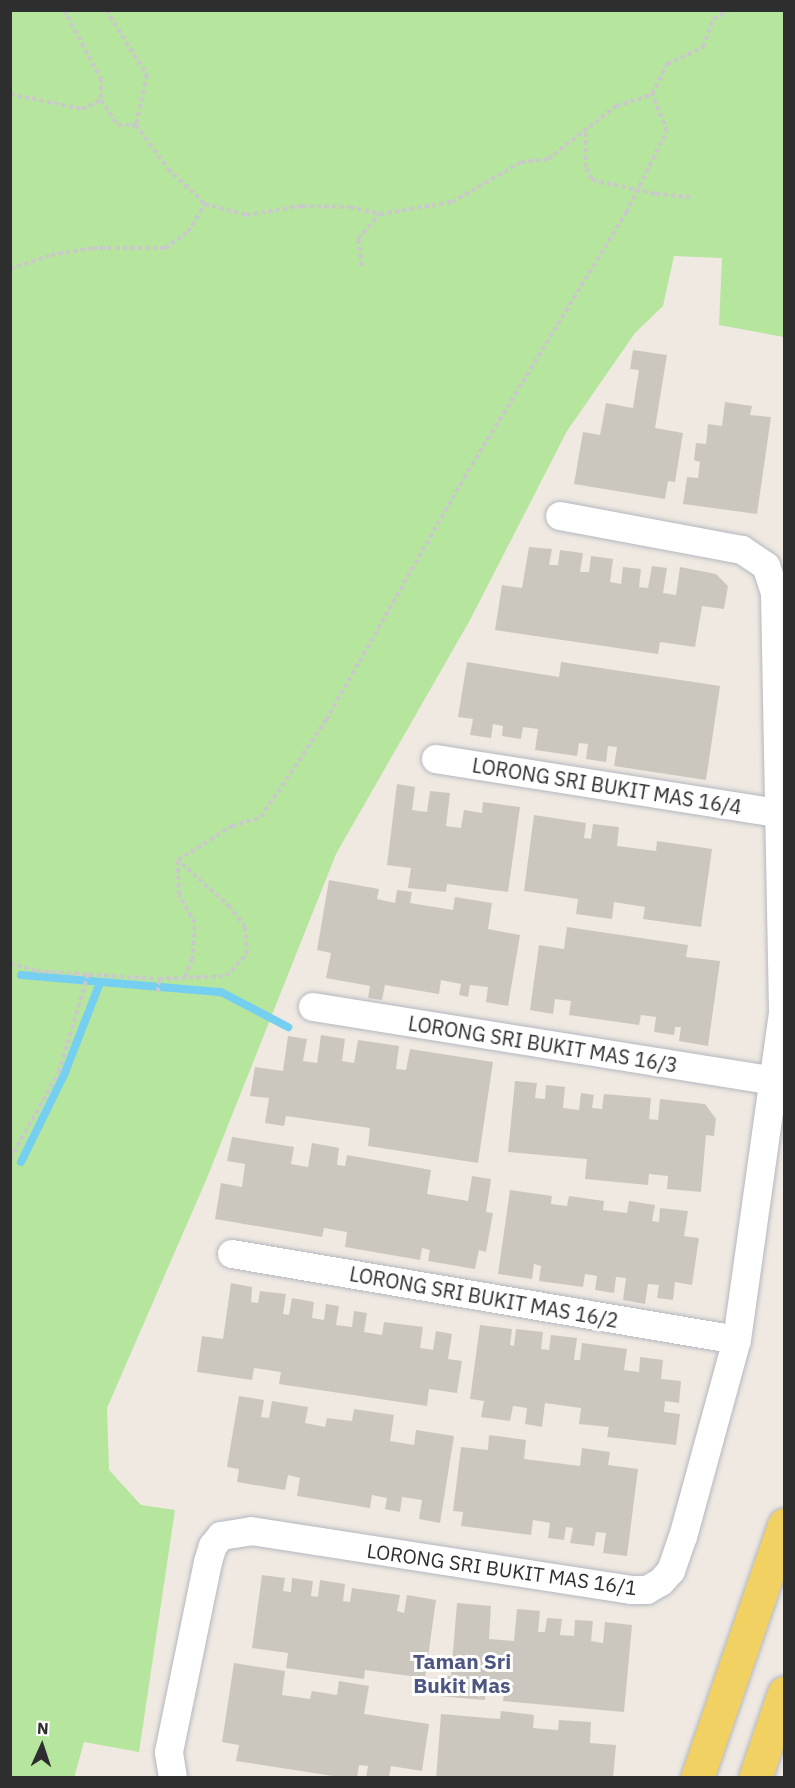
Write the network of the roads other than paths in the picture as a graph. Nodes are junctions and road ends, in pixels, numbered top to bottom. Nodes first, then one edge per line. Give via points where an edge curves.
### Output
1 (560, 516) dead end
2 (436, 759) dead end
3 (777, 813) junction
4 (312, 1007) dead end
5 (773, 1081) junction
6 (232, 1254) dead end
7 (736, 1340) junction
8 (784, 1525) edge
9 (784, 1693) edge
10 (173, 1778) edge
11 (697, 1778) edge
12 (755, 1778) edge

1 - 3 street, LORONG SRI BUKIT MAS 16/1 via 742,550 756,556 772,578 777,611
2 - 3 street, LORONG SRI BUKIT MAS 16/4
3 - 5 street, LORONG SRI BUKIT MAS 16/1 via 783,1012
4 - 5 street, LORONG SRI BUKIT MAS 16/3
5 - 7 street, LORONG SRI BUKIT MAS 16/1
6 - 7 street, LORONG SRI BUKIT MAS 16/2
7 - 10 street, LORONG SRI BUKIT MAS 16/1 via 678,1554 671,1571 647,1590 251,1531 221,1536 208,1562 169,1752
8 - 11 main road
9 - 12 main road

